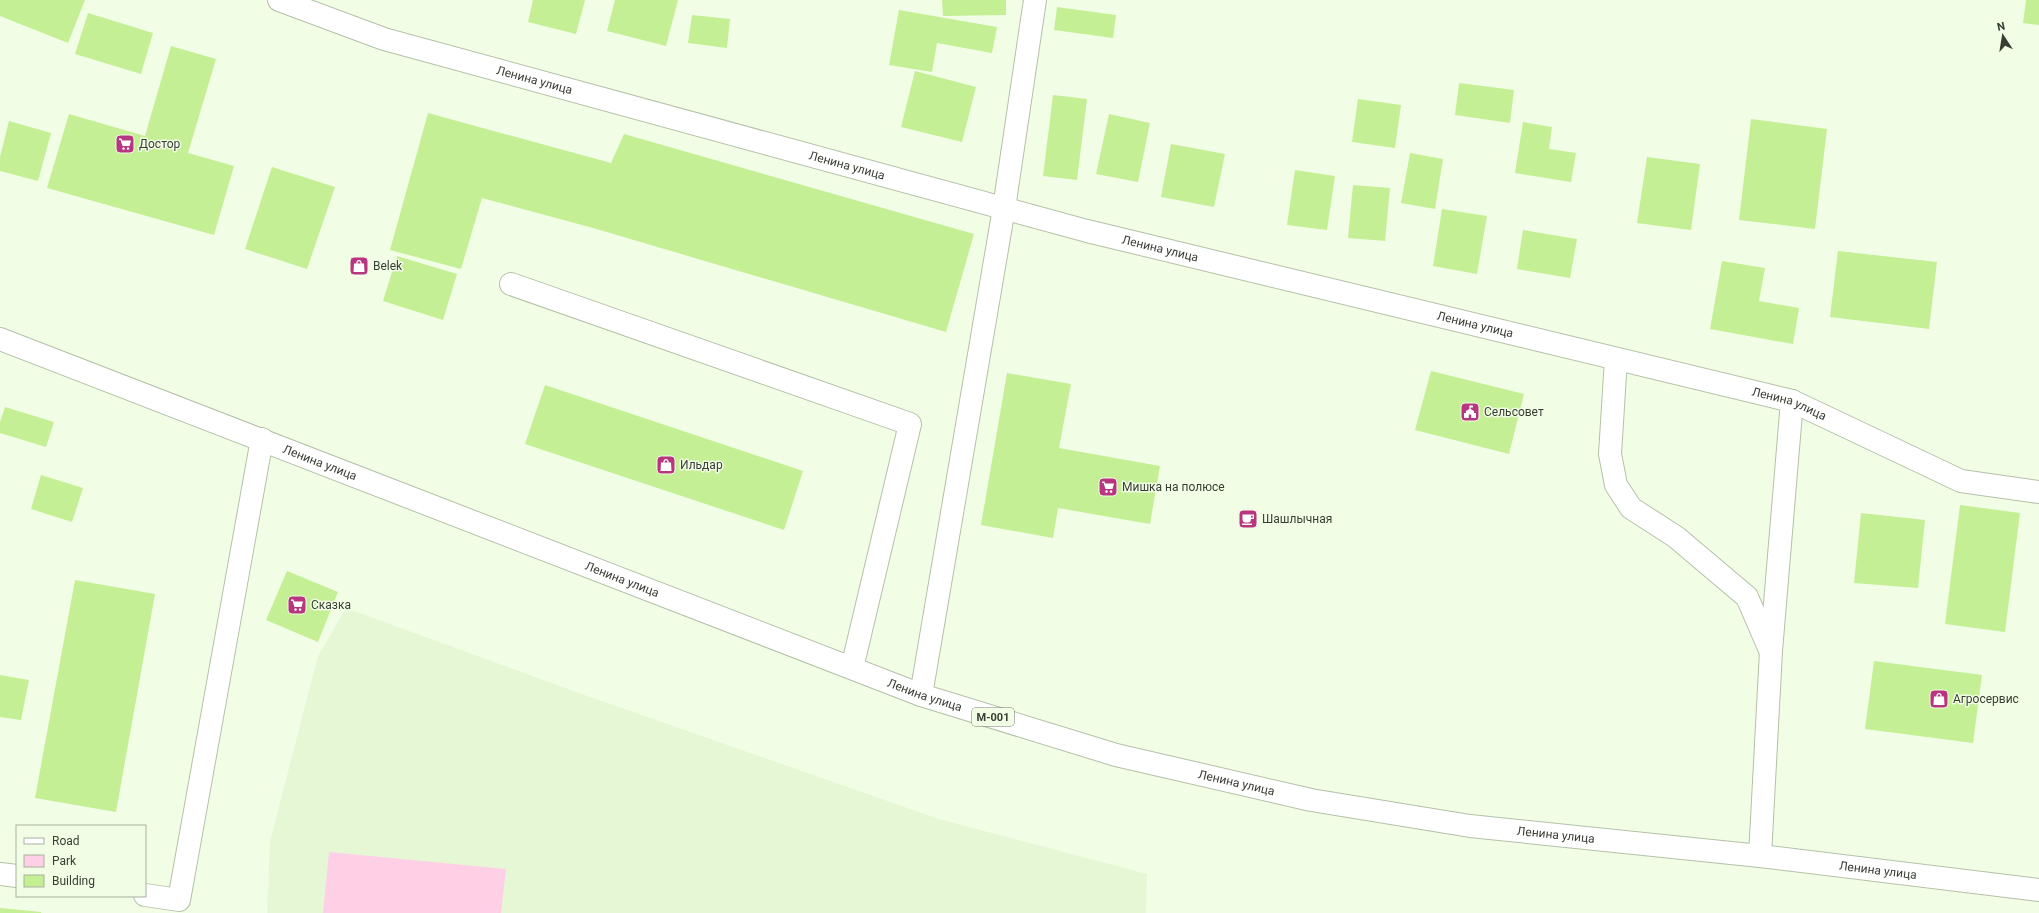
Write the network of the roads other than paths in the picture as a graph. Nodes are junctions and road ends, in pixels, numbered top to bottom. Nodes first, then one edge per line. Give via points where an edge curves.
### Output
1 (278, 0) edge
2 (1035, 0) edge
3 (1004, 208) junction
4 (511, 284) dead end
5 (0, 339) edge
6 (1616, 359) junction
7 (1792, 402) junction
8 (262, 439) junction
9 (2039, 492) edge
10 (1771, 651) junction
11 (852, 668) junction
12 (922, 695) junction
13 (1760, 856) junction
14 (0, 874) edge
15 (16, 876) edge
16 (2039, 890) edge
17 (146, 895) edge

1 - 3 street, Ленина улица via 384,39
2 - 3 street
3 - 6 street, Ленина улица via 1087,231
3 - 12 street
4 - 11 street via 910,424
5 - 8 street, Ленина улица / М-001
6 - 7 street, Ленина улица
6 - 10 street via 1610,454 1616,485 1631,508 1676,537 1747,597
7 - 9 street, Ленина улица via 1961,481
7 - 10 street
8 - 11 street, Ленина улица / М-001
8 - 17 street via 179,900
10 - 13 street
11 - 12 street, Ленина улица / М-001
12 - 13 street, Ленина улица / М-001 via 1116,755 1312,800 1470,826
13 - 16 street, Ленина улица / М-001
14 - 15 street

